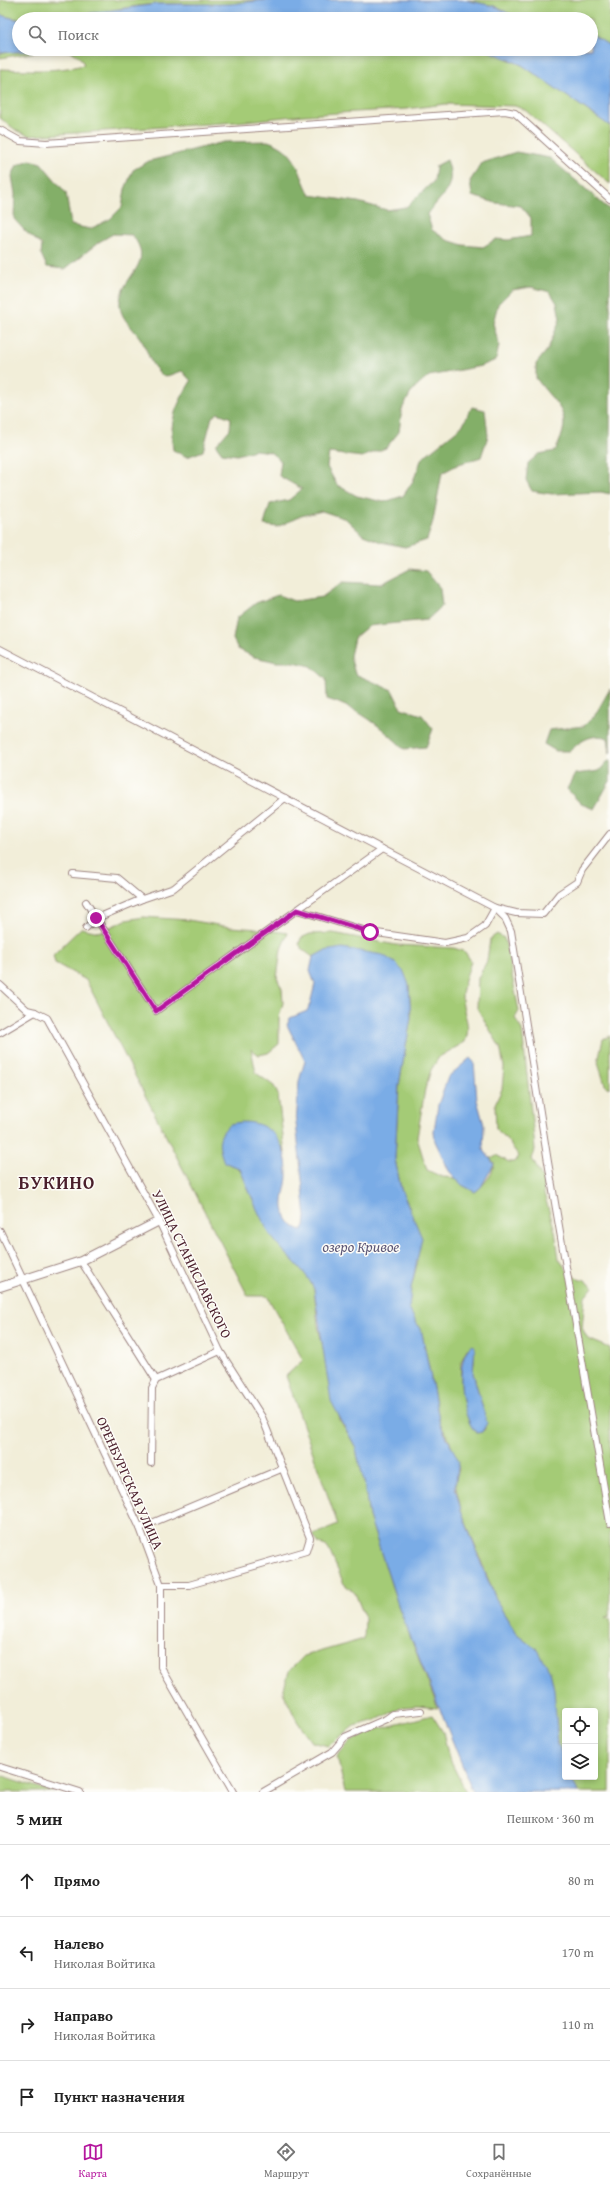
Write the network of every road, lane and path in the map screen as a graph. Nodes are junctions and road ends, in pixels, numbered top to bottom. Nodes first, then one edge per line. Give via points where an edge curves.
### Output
1 (0, 130) edge
2 (610, 199) edge
3 (0, 649) edge
4 (285, 798) junction
5 (610, 834) edge
6 (382, 849) junction
7 (73, 874) dead end
8 (142, 899) junction
9 (86, 902) dead end
10 (495, 908) junction
11 (297, 910) junction
12 (96, 918) junction
13 (86, 928) dead end
14 (0, 985) edge
15 (35, 1012) junction
16 (0, 1033) edge
17 (160, 1222) junction
18 (0, 1231) edge
19 (81, 1261) junction
20 (23, 1280) junction
21 (0, 1287) edge
22 (220, 1351) junction
23 (156, 1380) junction
24 (151, 1464) dead end
25 (281, 1470) junction
26 (610, 1523) edge
27 (140, 1528) junction
28 (160, 1586) junction
29 (421, 1711) dead end
30 (0, 1767) edge
31 (80, 1792) edge
32 (233, 1792) edge
33 (263, 1792) edge

1 - 2 street via 20,141 46,143 504,111 515,113
3 - 4 street
4 - 6 street
4 - 8 street via 174,888
5 - 10 street via 582,870 577,882 559,894 543,914 516,913
6 - 10 street
6 - 11 street
7 - 8 street via 117,878
8 - 12 street
9 - 12 street
10 - 11 street via 484,926 468,938 446,942 370,932
10 - 26 street via 505,918 511,931
11 - 12 street via 156,1011
12 - 13 street
14 - 15 street, УЛИЦА СТАНИСЛАВСКОГО via 27,1010
15 - 16 street
15 - 17 street, УЛИЦА СТАНИСЛАВСКОГО via 48,1018
17 - 19 street
17 - 22 street, УЛИЦА СТАНИСЛАВСКОГО
18 - 20 street, ОРЕНБУРГСКАЯ УЛИЦА
19 - 20 street
19 - 23 street
20 - 21 street
20 - 27 street, ОРЕНБУРГСКАЯ УЛИЦА
22 - 23 street
22 - 25 street, УЛИЦА СТАНИСЛАВСКОГО via 262,1417
23 - 24 street via 152,1388
25 - 27 street
25 - 28 street, УЛИЦА СТАНИСЛАВСКОГО via 310,1538 306,1551 189,1585
27 - 28 street, ОРЕНБУРГСКАЯ УЛИЦА
28 - 32 street, ОРЕНБУРГСКАЯ УЛИЦА via 161,1667
29 - 33 street via 393,1714 345,1737 332,1752
30 - 31 street

